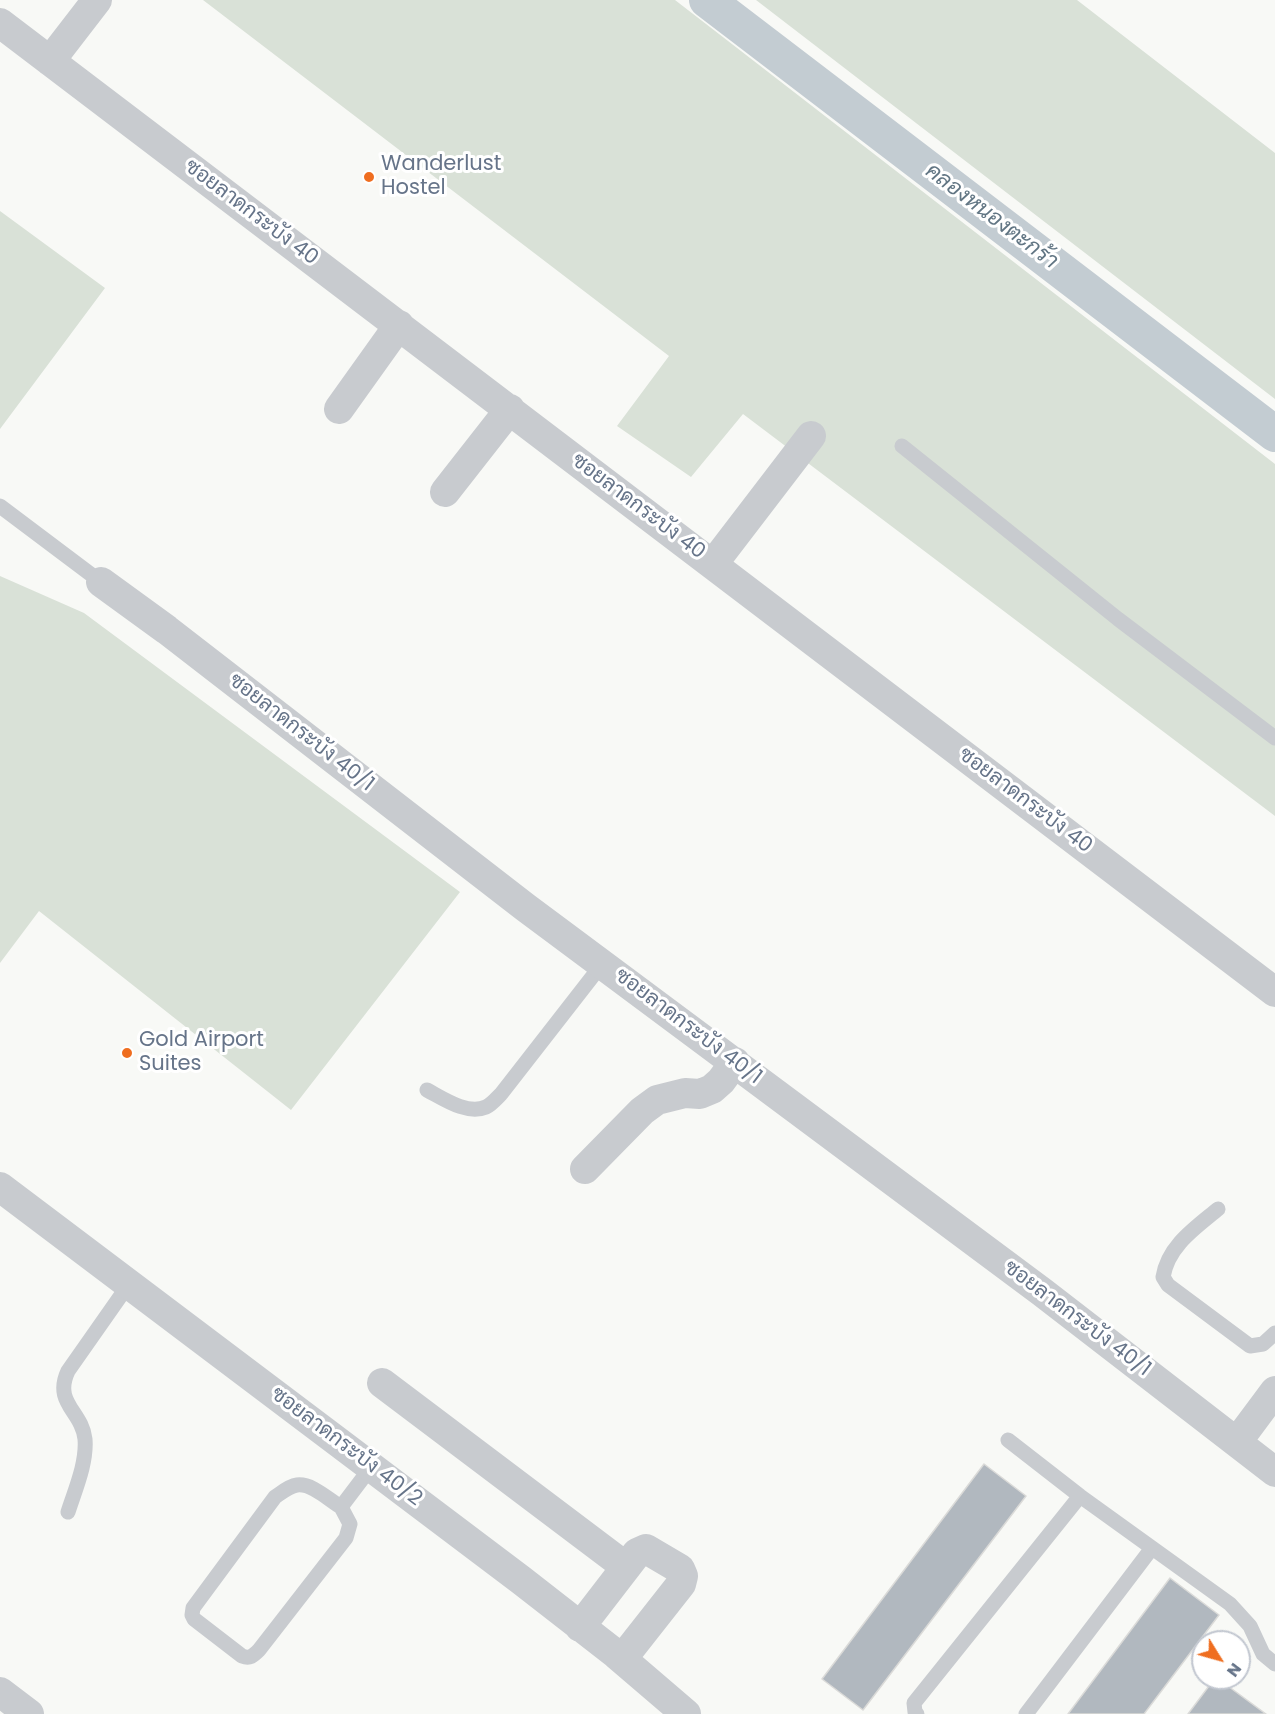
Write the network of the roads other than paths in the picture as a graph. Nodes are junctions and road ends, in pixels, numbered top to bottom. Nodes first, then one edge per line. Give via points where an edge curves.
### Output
1 (97, 0) edge
2 (0, 23) edge
3 (50, 61) junction
4 (399, 325) junction
5 (339, 409) dead end
6 (510, 409) junction
7 (811, 436) dead end
8 (902, 446) dead end
9 (445, 492) dead end
10 (0, 506) edge
11 (713, 564) junction
12 (101, 582) joint
13 (1275, 738) edge
14 (603, 963) junction
15 (1275, 992) edge
16 (735, 1062) junction
17 (427, 1090) dead end
18 (585, 1169) dead end
19 (0, 1187) edge
20 (1218, 1209) dead end
21 (129, 1284) junction
22 (1275, 1333) edge
23 (382, 1383) dead end
24 (1275, 1391) edge
25 (1008, 1440) dead end
26 (1237, 1442) junction
27 (372, 1466) junction
28 (1275, 1472) edge
29 (1080, 1496) junction
30 (341, 1507) junction
31 (68, 1512) dead end
32 (1152, 1548) junction
33 (626, 1567) junction
34 (580, 1627) junction
35 (622, 1659) junction
36 (1275, 1664) edge
37 (0, 1692) edge
38 (29, 1714) edge
39 (686, 1714) edge
40 (917, 1714) edge
41 (1026, 1714) edge

1 - 3 street
2 - 3 street, ซอยลาดกระบัง 40
3 - 4 street, ซอยลาดกระบัง 40
4 - 5 street
4 - 6 street, ซอยลาดกระบัง 40
6 - 9 street
6 - 11 street, ซอยลาดกระบัง 40
7 - 11 street
8 - 13 lane via 1118,619
10 - 12 lane
11 - 15 street, ซอยลาดกระบัง 40
12 - 14 street, ซอยลาดกระบัง 40/1
14 - 16 street, ซอยลาดกระบัง 40/1
14 - 17 lane via 488,1107 472,1109 454,1104
16 - 18 street via 712,1089 657,1100
16 - 26 street, ซอยลาดกระบัง 40/1
19 - 21 street, ซอยลาดกระบัง 40/2
20 - 22 lane via 1174,1249 1163,1277 1168,1285 1250,1347 1263,1344
21 - 27 street, ซอยลาดกระบัง 40/2
21 - 31 lane via 63,1383 64,1396 85,1439 81,1472
23 - 33 street
24 - 26 street
25 - 29 lane
26 - 28 street, ซอยลาดกระบัง 40/1
27 - 30 lane
27 - 34 street, ซอยลาดกระบัง 40/2
29 - 32 lane
29 - 40 lane via 914,1702
30 - 30 lane via 310,1488 297,1485 275,1497 193,1608 194,1619 242,1656 252,1657 346,1538 350,1524
32 - 36 lane via 1230,1604 1250,1626 1263,1654
32 - 41 lane
33 - 34 street
33 - 35 street via 637,1553 646,1549 680,1569 683,1576 681,1584
34 - 35 street, ซอยลาดกระบัง 40/2
35 - 39 street, ซอยลาดกระบัง 40/2
37 - 38 street

